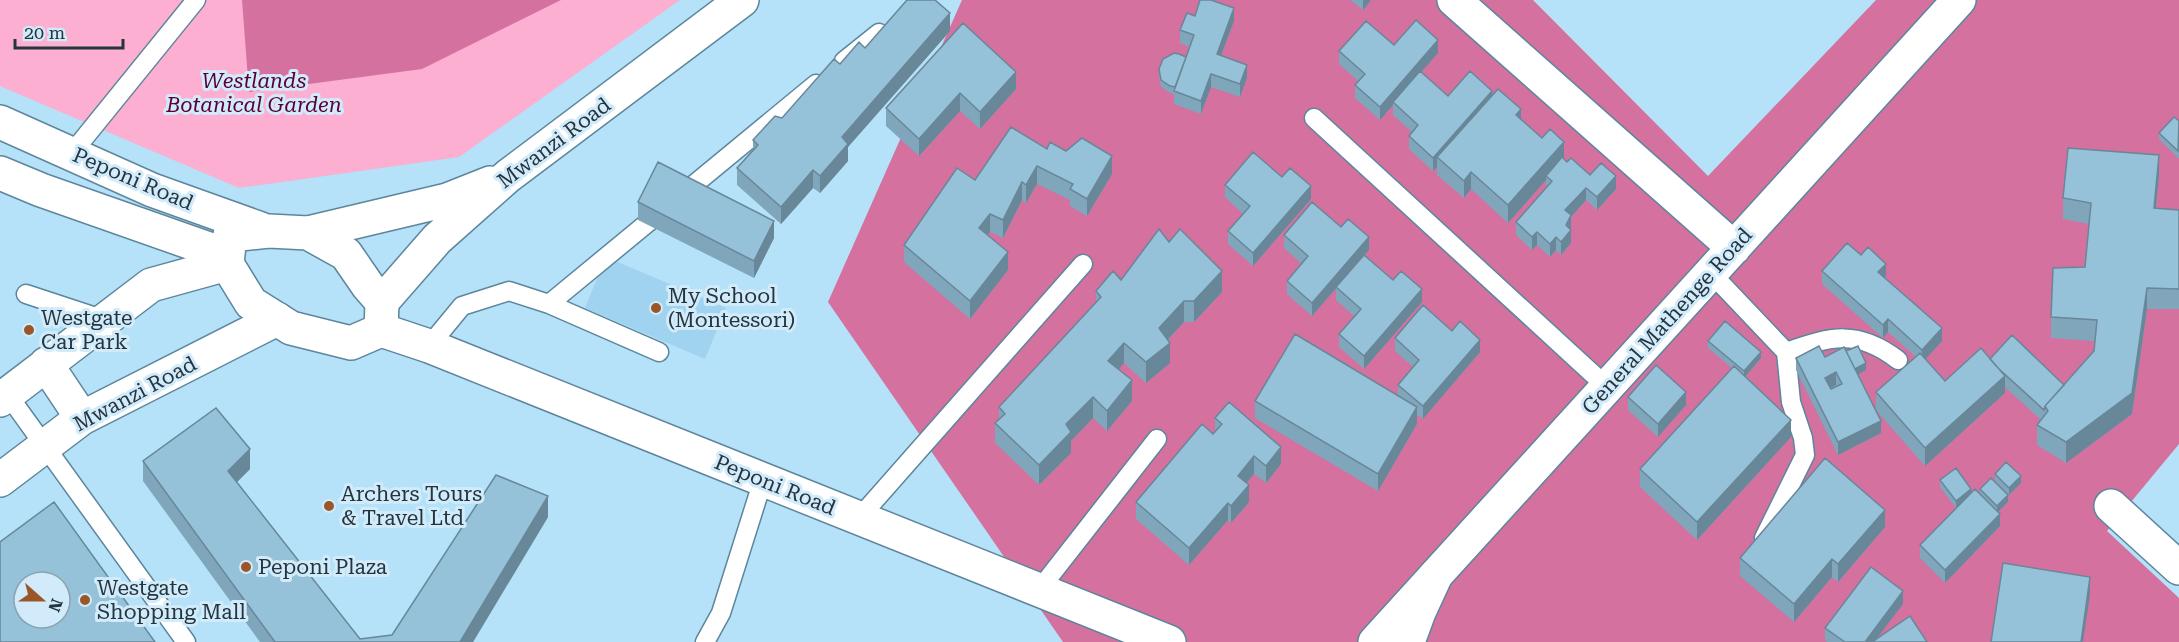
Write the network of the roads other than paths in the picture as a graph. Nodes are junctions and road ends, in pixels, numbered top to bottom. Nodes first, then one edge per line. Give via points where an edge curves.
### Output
1 (196, 0) edge
2 (742, 0) edge
3 (1454, 0) edge
4 (1959, 0) edge
5 (879, 33) edge
6 (1314, 118) dead end
7 (0, 122) edge
8 (58, 147) junction
9 (0, 173) edge
10 (508, 176) junction
11 (269, 231) junction
12 (308, 233) junction
13 (1734, 248) junction
14 (227, 260) junction
15 (1083, 264) dead end
16 (1711, 273) junction
17 (26, 294) dead end
18 (549, 304) junction
19 (381, 316) junction
20 (277, 319) junction
21 (105, 320) junction
22 (429, 346) junction
23 (659, 352) dead end
24 (1786, 352) junction
25 (1898, 360) dead end
26 (46, 364) junction
27 (1607, 387) junction
28 (4, 397) edge
29 (82, 418) junction
30 (1157, 439) dead end
31 (46, 446) junction
32 (0, 480) edge
33 (763, 480) junction
34 (2111, 506) dead end
35 (859, 518) junction
36 (1761, 544) edge
37 (2179, 568) edge
38 (1436, 575) junction
39 (1039, 590) junction
40 (186, 642) edge
41 (705, 642) edge
42 (1169, 642) edge
43 (1375, 642) edge
44 (1408, 642) edge

1 - 8 lane
2 - 10 street, Mwanzi Road
3 - 13 street
4 - 13 street, General Mathenge Road
5 - 18 lane
6 - 27 lane
7 - 8 street, Peponi Road
8 - 11 street, Peponi Road via 152,190
9 - 14 street, Peponi Road
10 - 12 street via 447,200
10 - 19 street, Mwanzi Road via 437,239
11 - 12 street
11 - 14 street via 230,235
12 - 19 street via 346,254 368,286
13 - 16 street, General Mathenge Road
14 - 20 street via 251,303
14 - 21 street via 151,285
15 - 35 lane
16 - 24 lane
16 - 27 street, General Mathenge Road
17 - 21 lane
18 - 22 lane via 509,291 462,306
18 - 23 lane
19 - 20 street via 351,343 291,328
19 - 22 street, Peponi Road
20 - 29 street, Mwanzi Road
21 - 26 street
22 - 33 street, Peponi Road
24 - 25 lane via 1816,341 1858,338 1881,347
24 - 36 lane via 1791,402 1805,455
26 - 28 street
26 - 29 street
27 - 38 street, General Mathenge Road
28 - 31 lane
29 - 31 street, Mwanzi Road
30 - 39 lane
31 - 32 street, Mwanzi Road
31 - 40 lane
33 - 35 street, Peponi Road
33 - 41 lane via 721,613
34 - 37 street
35 - 39 street, Peponi Road
38 - 43 street, General Mathenge Road
38 - 44 street
39 - 42 street, Peponi Road

